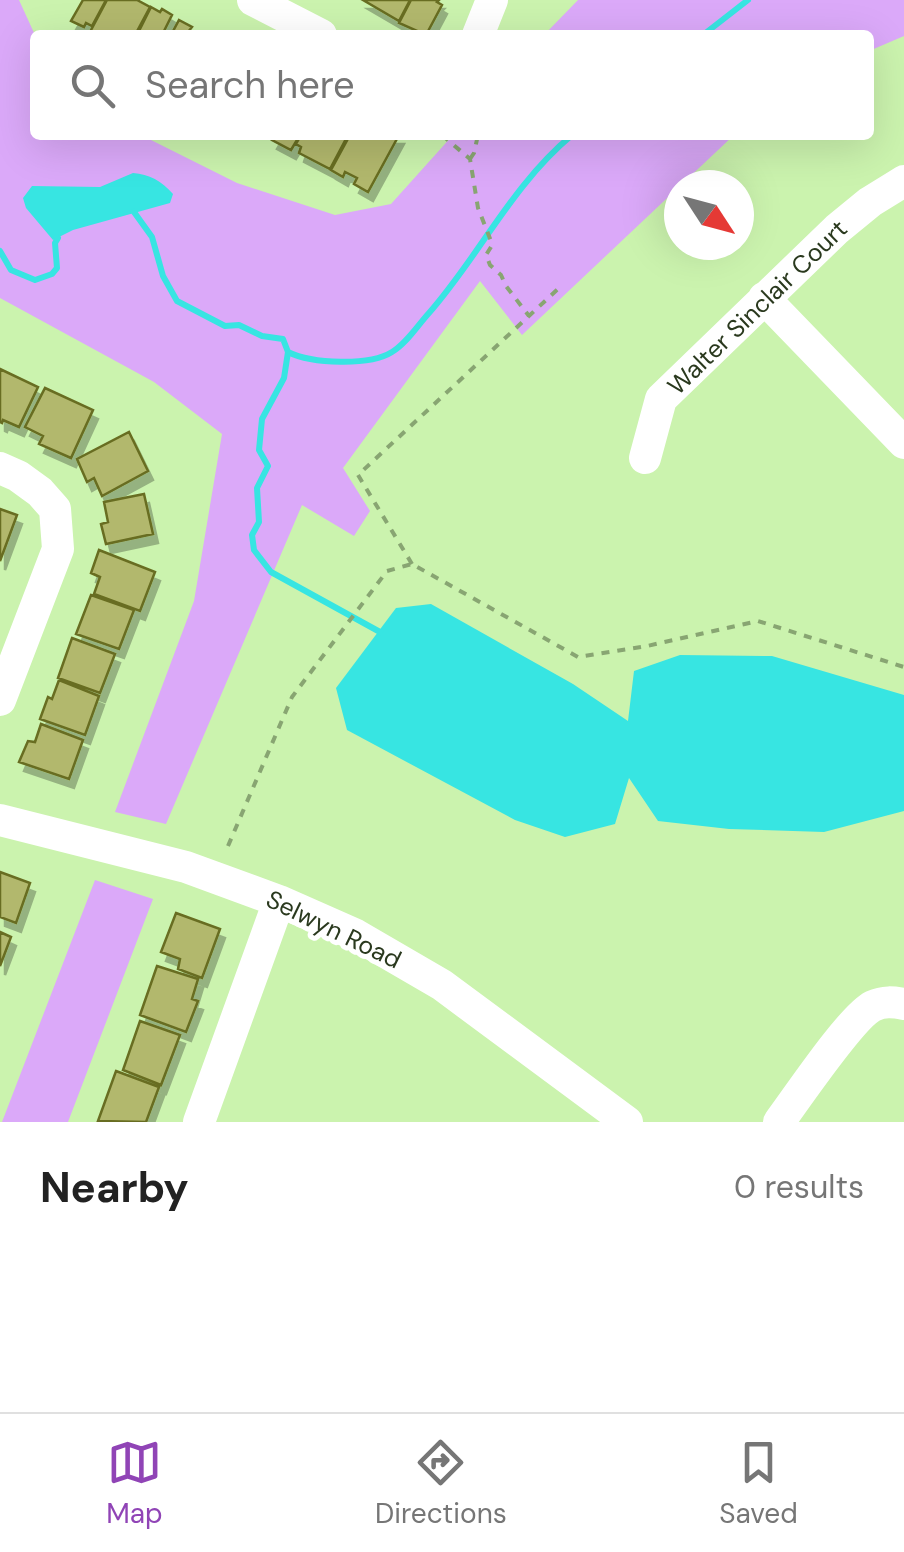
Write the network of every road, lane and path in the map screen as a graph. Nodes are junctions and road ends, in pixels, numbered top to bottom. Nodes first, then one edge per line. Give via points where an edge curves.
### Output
1 (253, 0) edge
2 (492, 0) edge
3 (311, 30) edge
4 (480, 30) edge
5 (448, 140) edge
6 (477, 140) edge
7 (470, 158) junction
8 (904, 180) edge
9 (559, 288) dead end
10 (764, 298) junction
11 (529, 316) junction
12 (904, 443) edge
13 (645, 458) dead end
14 (0, 468) edge
15 (412, 564) junction
16 (904, 667) edge
17 (0, 700) edge
18 (0, 820) edge
19 (228, 846) dead end
20 (279, 902) junction
21 (904, 1004) edge
22 (199, 1122) edge
23 (627, 1122) edge
24 (779, 1122) edge

1 - 3 street
2 - 4 street
5 - 7 path
6 - 7 path
7 - 11 path via 491,241 486,256
8 - 10 street, Walter Sinclair Court via 837,229
9 - 11 path
10 - 12 street
10 - 13 street, Walter Sinclair Court via 661,399
11 - 15 path via 358,475
14 - 17 street via 55,509 58,549
15 - 16 path via 578,657 758,621
15 - 19 path via 387,571 292,697
18 - 20 street, Selwyn Road via 186,867
20 - 22 street
20 - 23 street, Selwyn Road via 442,984
21 - 24 street via 871,1007 856,1021

